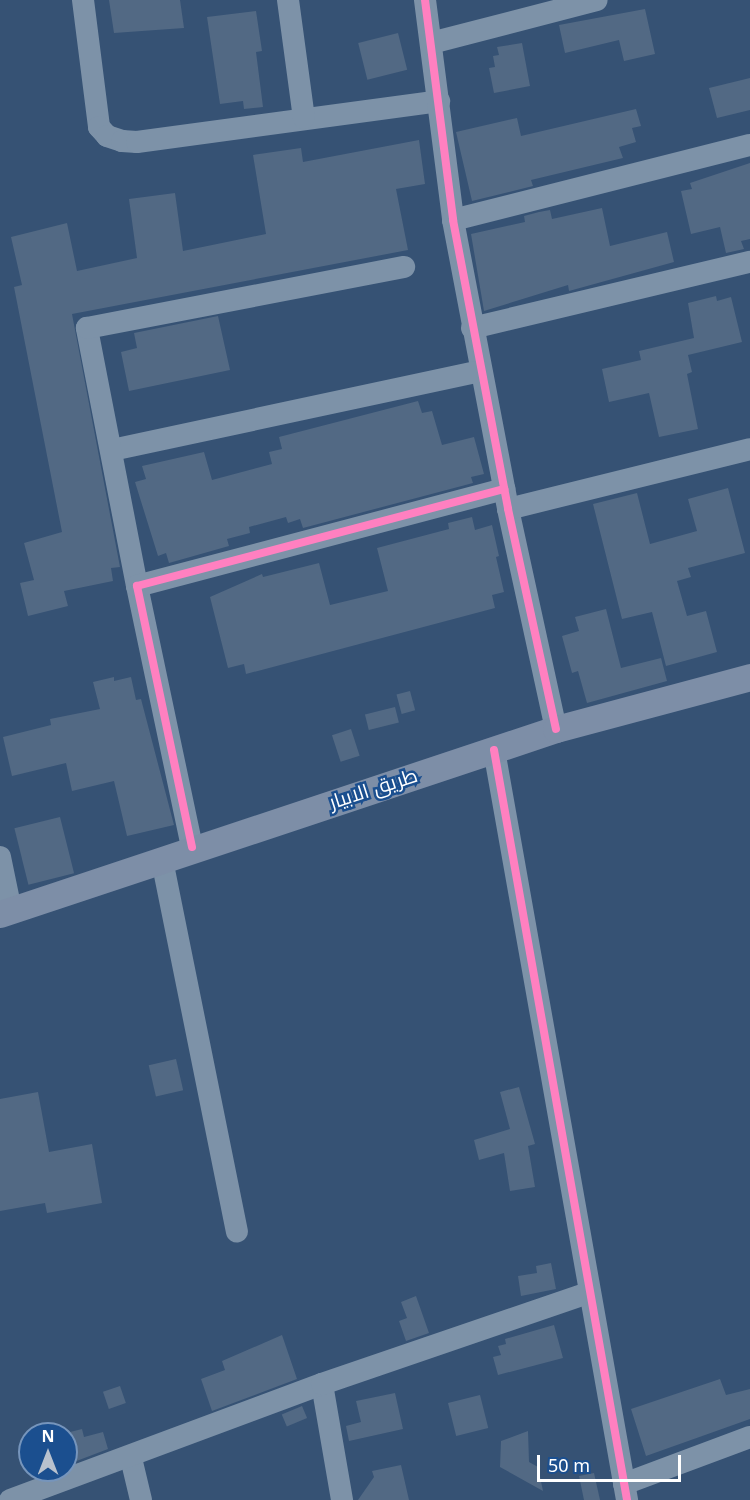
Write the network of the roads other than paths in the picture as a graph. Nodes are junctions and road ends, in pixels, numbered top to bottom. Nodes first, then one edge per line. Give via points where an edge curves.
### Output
1 (83, 0) edge
2 (288, 0) edge
3 (426, 0) edge
4 (597, 0) edge
5 (431, 43) junction
6 (439, 101) junction
7 (304, 118) junction
8 (750, 145) edge
9 (453, 220) junction
10 (750, 262) edge
11 (404, 267) dead end
12 (472, 328) junction
13 (481, 371) junction
14 (750, 448) edge
15 (112, 450) junction
16 (506, 499) junction
17 (137, 586) junction
18 (750, 677) edge
19 (556, 729) junction
20 (494, 750) junction
21 (192, 847) junction
22 (0, 857) edge
23 (162, 860) junction
24 (5, 912) edge
25 (237, 1232) dead end
26 (590, 1292) junction
27 (322, 1384) junction
28 (750, 1437) edge
29 (131, 1458) junction
30 (626, 1492) edge
31 (10, 1500) edge
32 (141, 1500) edge
33 (342, 1500) edge

1 - 7 street via 96,114 99,128 107,136 137,142
2 - 7 street
3 - 5 street
4 - 5 street
5 - 6 street
6 - 7 street
6 - 9 street
8 - 9 street
9 - 12 street
10 - 12 street
11 - 15 street via 87,328
12 - 13 street
13 - 15 street
13 - 16 street
14 - 16 street
15 - 17 street
16 - 17 street
16 - 19 street
17 - 21 street
18 - 19 main road, طريق الابيار
19 - 20 main road, طريق الابيار
20 - 21 main road, طريق الابيار
20 - 26 street
21 - 23 main road, طريق الابيار
22 - 24 street
23 - 24 main road, طريق الابيار
23 - 25 street
26 - 27 street
26 - 30 street
27 - 29 street
27 - 33 street
28 - 30 street
29 - 31 street
29 - 32 street

